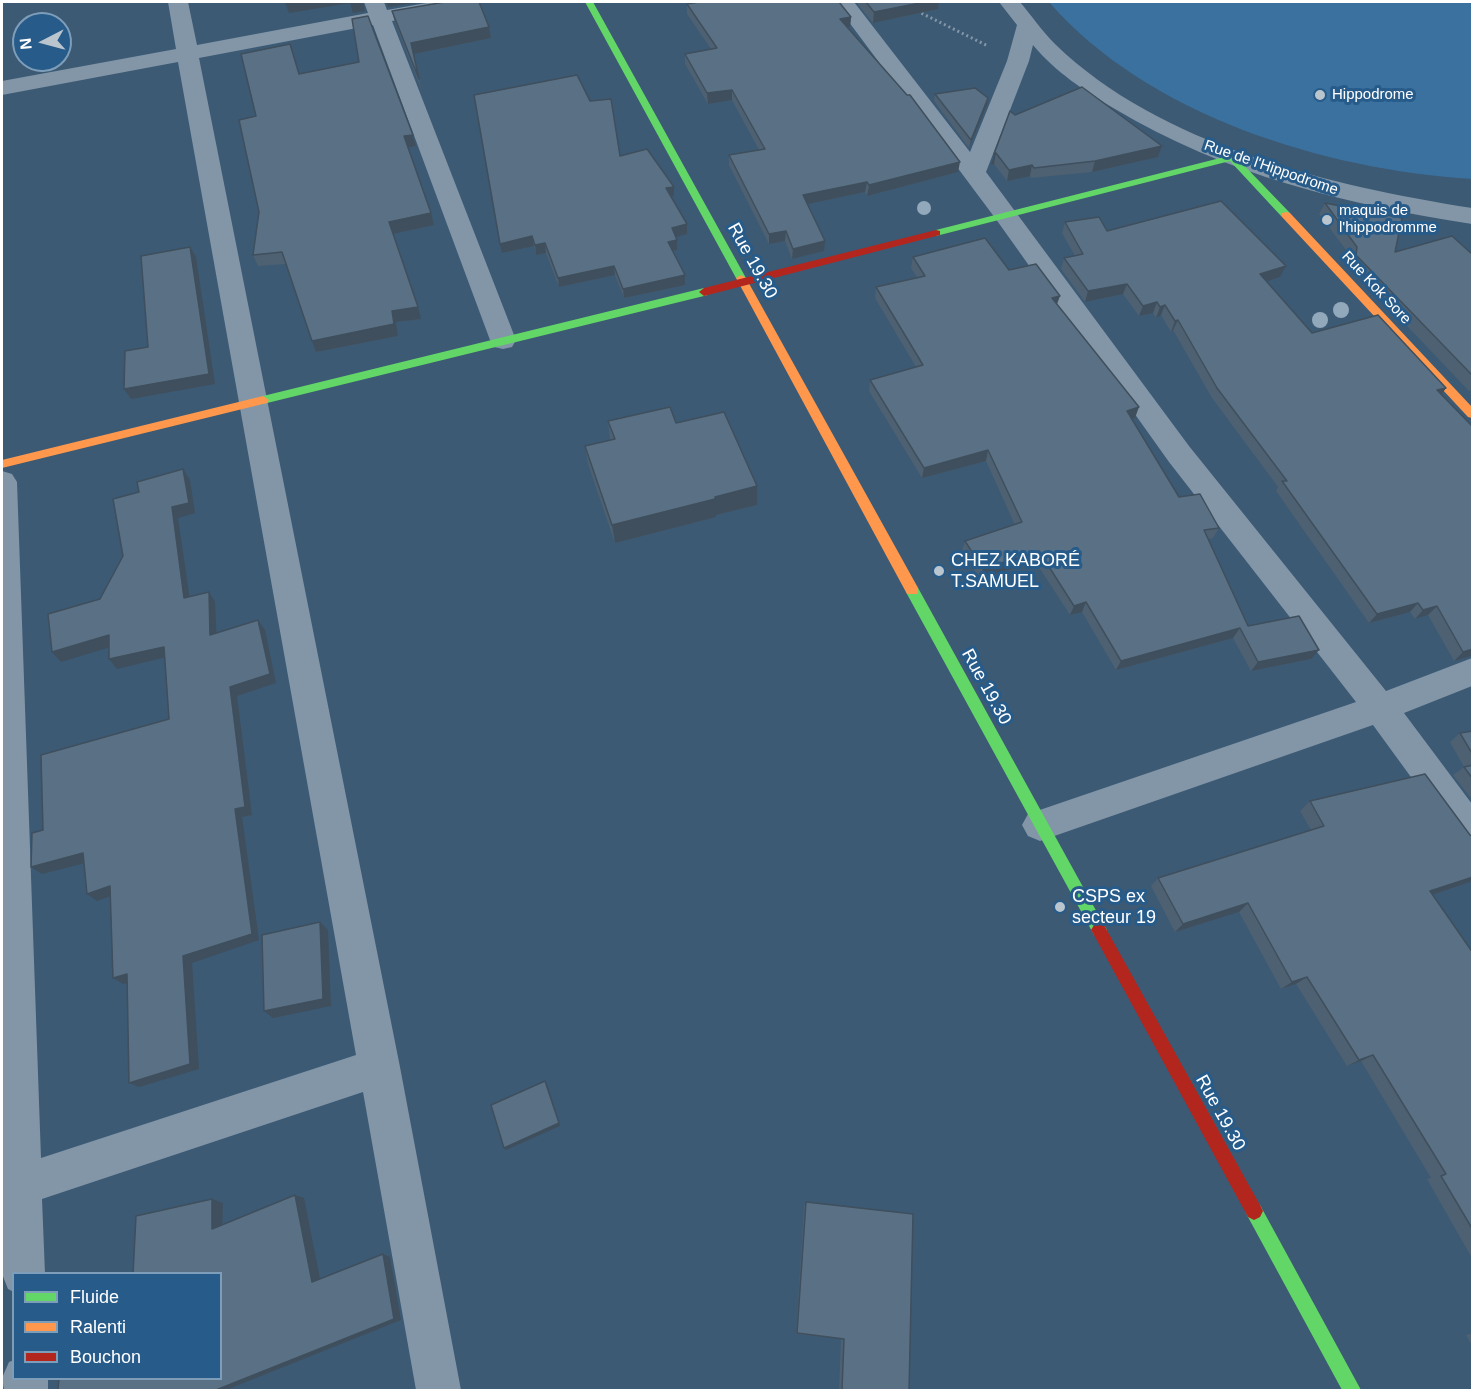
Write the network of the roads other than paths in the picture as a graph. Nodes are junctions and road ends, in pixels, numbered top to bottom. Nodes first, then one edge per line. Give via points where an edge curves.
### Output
1 (178, 2) edge
2 (463, 2) edge
3 (588, 2) edge
4 (844, 2) edge
5 (1009, 2) edge
6 (377, 9) edge
7 (1027, 26) junction
8 (188, 53) junction
9 (2, 88) edge
10 (1232, 158) junction
11 (974, 172) junction
12 (1007, 216) junction
13 (1473, 216) edge
14 (743, 282) junction
15 (503, 340) junction
16 (254, 402) junction
17 (1473, 414) edge
18 (2, 464) edge
19 (2, 482) edge
20 (1473, 672) edge
21 (1380, 708) junction
22 (1041, 825) junction
23 (1473, 831) edge
24 (380, 1067) junction
25 (12, 1188) edge
26 (23, 1272) edge
27 (439, 1390) edge
28 (1352, 1390) edge

1 - 8 street
2 - 6 street
3 - 14 street, Rue 19.30
4 - 11 street
5 - 7 street, Rue de l'Hippodrome
6 - 8 street
6 - 15 street
7 - 10 street, Rue de l'Hippodrome via 1057,56 1118,101 1155,123
7 - 11 street via 1018,61
8 - 9 street
8 - 16 street
10 - 12 street
10 - 13 street, Rue de l'Hippodrome via 1340,192
10 - 17 street, Rue Kok Sore
11 - 12 street
12 - 14 street
12 - 21 street via 1179,454
14 - 15 street
14 - 22 street, Rue 19.30
15 - 16 street
16 - 18 street
16 - 24 street
19 - 25 street
20 - 21 street
21 - 22 street
21 - 23 street
22 - 28 street, Rue 19.30
24 - 25 street
24 - 27 street
25 - 26 street

